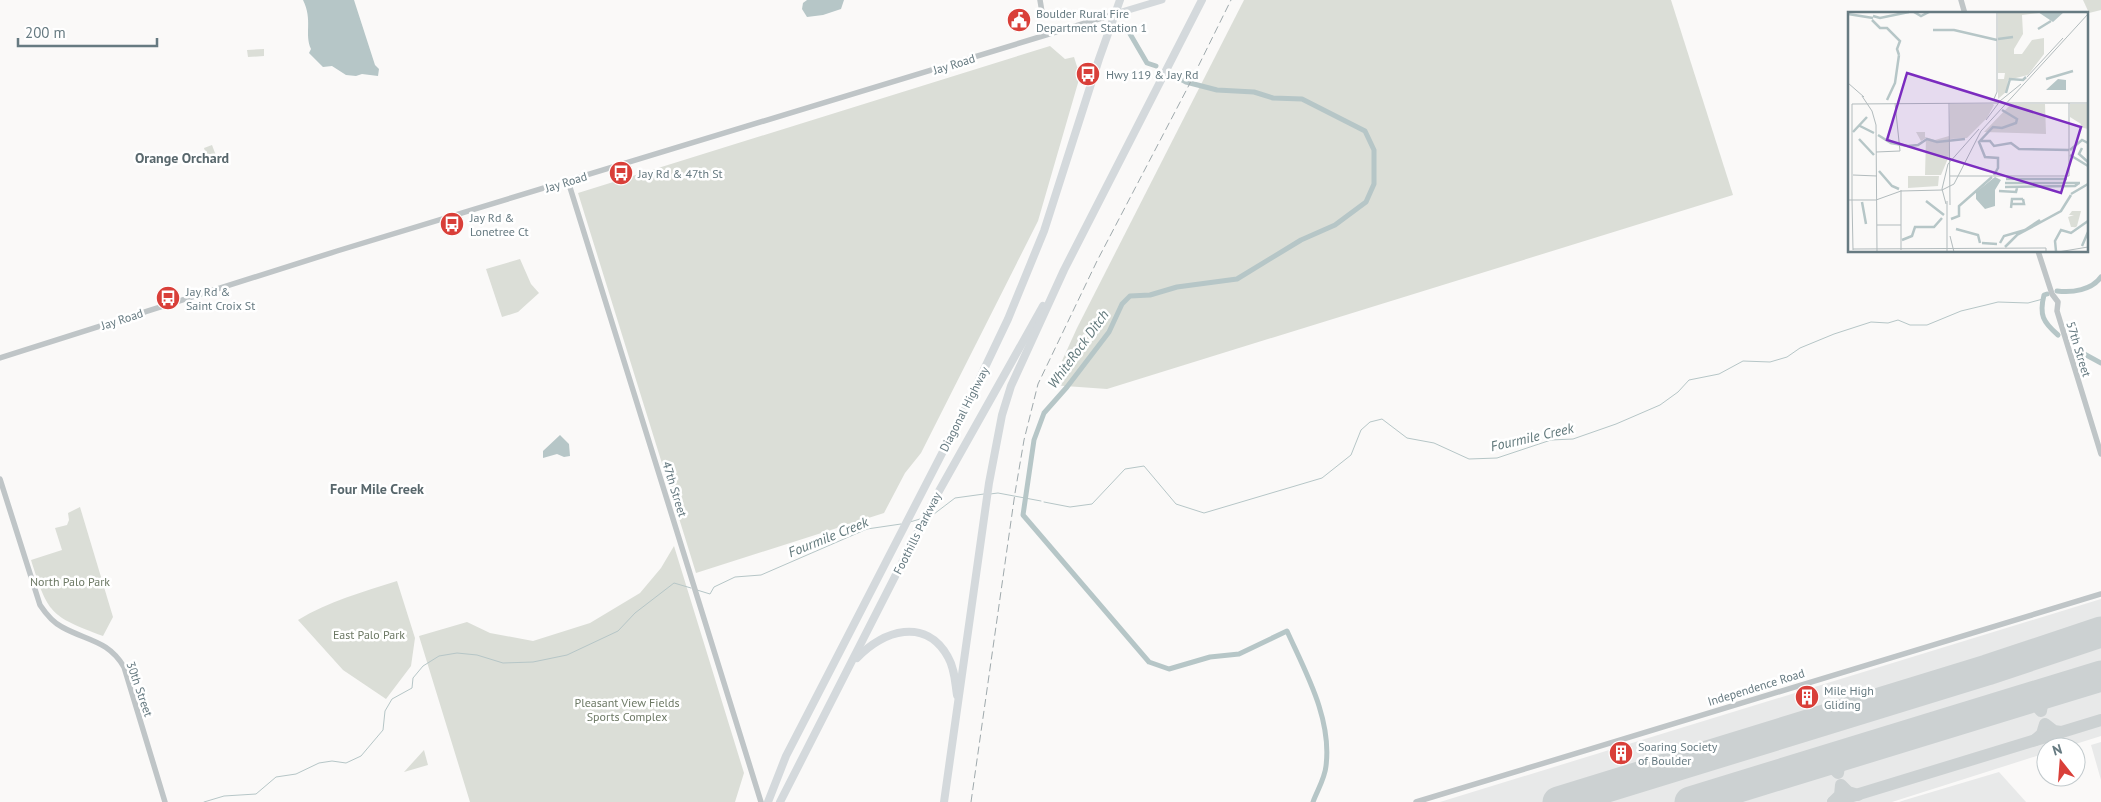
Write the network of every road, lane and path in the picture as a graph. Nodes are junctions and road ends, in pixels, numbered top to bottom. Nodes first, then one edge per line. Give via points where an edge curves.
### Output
1 (1040, 0) edge
2 (1120, 0) edge
3 (1162, 0) edge
4 (1202, 0) edge
5 (1042, 12) dead end
6 (1115, 14) junction
7 (568, 182) junction
8 (2038, 252) edge
9 (1064, 270) junction
10 (0, 358) edge
11 (2101, 454) edge
12 (0, 479) edge
13 (2101, 594) edge
14 (851, 665) junction
15 (958, 704) junction
16 (165, 801) edge
17 (762, 802) edge
18 (768, 802) edge
19 (780, 802) edge
20 (944, 802) edge
21 (1416, 802) edge

1 - 5 street
2 - 6 highway, Diagonal Highway
3 - 6 main road, Jay Road
4 - 9 highway
6 - 7 street, Jay Road
6 - 18 highway, Diagonal Highway via 1032,263 996,343 786,756
7 - 10 street, Jay Road via 230,284
7 - 17 street, 47th Street
8 - 11 street, 57th Street via 2052,294 2058,302 2057,311
9 - 14 highway, Foothills Parkway via 934,500
9 - 15 highway via 1006,400 998,432
12 - 16 street, 30th Street via 40,605 62,627 104,645 124,668
13 - 21 street, Independence Road
14 - 15 highway via 886,635 905,631 923,635 938,644 948,657
14 - 19 highway, Foothills Parkway
15 - 20 highway

